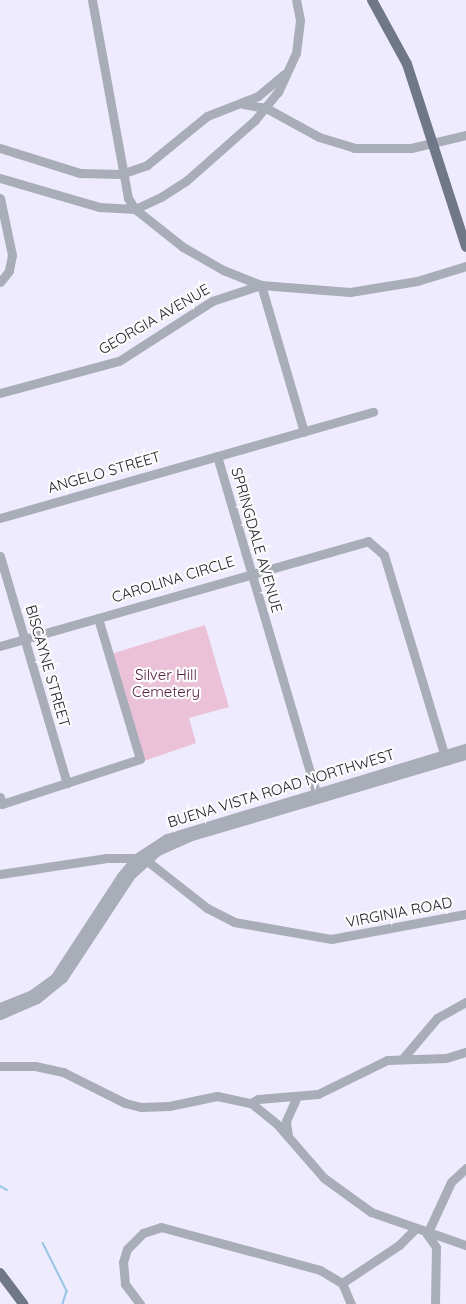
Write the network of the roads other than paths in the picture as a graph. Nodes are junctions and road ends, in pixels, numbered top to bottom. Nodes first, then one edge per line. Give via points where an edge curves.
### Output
1 (92, 0) edge
2 (296, 0) edge
3 (372, 0) edge
4 (292, 66) junction
5 (237, 104) junction
6 (266, 108) junction
7 (466, 135) edge
8 (434, 144) junction
9 (0, 148) edge
10 (121, 174) junction
11 (1, 178) edge
12 (0, 197) edge
13 (135, 209) junction
14 (466, 247) edge
15 (466, 266) edge
16 (0, 282) edge
17 (261, 285) junction
18 (0, 393) edge
19 (373, 412) dead end
20 (303, 432) junction
21 (217, 456) junction
22 (0, 518) edge
23 (0, 556) edge
24 (250, 572) junction
25 (98, 618) junction
26 (24, 640) junction
27 (0, 646) edge
28 (466, 748) edge
29 (466, 755) edge
30 (445, 758) junction
31 (67, 783) junction
32 (317, 796) junction
33 (0, 797) edge
34 (136, 858) junction
35 (146, 860) junction
36 (0, 874) edge
37 (466, 914) edge
38 (466, 1002) edge
39 (0, 1007) edge
40 (0, 1015) edge
41 (466, 1052) edge
42 (404, 1057) junction
43 (0, 1066) edge
44 (297, 1096) junction
45 (251, 1103) junction
46 (288, 1136) junction
47 (466, 1168) edge
48 (415, 1229) junction
49 (427, 1234) junction
50 (466, 1245) edge
51 (0, 1273) edge
52 (342, 1283) junction
53 (23, 1304) edge
54 (140, 1304) edge
55 (351, 1304) edge
56 (435, 1304) edge

1 - 10 street
2 - 4 street via 299,28
3 - 8 main road via 401,51
4 - 5 street via 258,96
4 - 6 street
5 - 6 street
5 - 10 street via 190,127 147,165
6 - 8 street via 320,137 354,148 382,151
6 - 13 street via 186,181
7 - 8 street
8 - 14 main road
9 - 10 street via 80,172
10 - 13 street
11 - 12 street
11 - 13 street via 71,201
12 - 16 street via 12,255 9,271
13 - 17 street via 183,247
15 - 17 street, GEORGIA AVENUE via 417,281 350,292
17 - 18 street, GEORGIA AVENUE via 212,301 118,361
17 - 20 street
19 - 20 street, SPRINGDALE AVENUE
20 - 21 street, SPRINGDALE AVENUE
21 - 22 street, ANGELO STREET
21 - 24 street, SPRINGDALE AVENUE
23 - 26 street, BISCAYNE STREET
24 - 25 street, CAROLINA CIRCLE
24 - 30 street, CAROLINA CIRCLE via 357,542 377,545 392,578
24 - 32 street, SPRINGDALE AVENUE
25 - 26 street, CAROLINA CIRCLE
25 - 31 street via 140,759
26 - 27 street, CAROLINA CIRCLE
26 - 31 street, BISCAYNE STREET
28 - 30 street
29 - 30 street
30 - 32 street
31 - 33 street via 2,804
32 - 34 street, BUENA VISTA ROAD NORTHWEST via 175,834
32 - 35 street via 175,842
34 - 35 street, VIRGINIA ROAD
34 - 36 street, VIRGINIA ROAD via 107,858
34 - 39 street, BUENA VISTA ROAD NORTHWEST via 55,977 32,994
35 - 37 street, VIRGINIA ROAD via 214,912 252,928 348,938
35 - 40 street via 131,875 63,978 38,999
38 - 42 street via 437,1017
41 - 42 street via 446,1058
42 - 44 street via 377,1063 335,1089
43 - 45 street via 35,1066 63,1072 141,1107 169,1106 217,1096
44 - 45 street
44 - 46 street via 286,1121
45 - 46 street
46 - 48 street via 324,1178 350,1198 388,1221
47 - 49 street via 452,1182
48 - 49 street
48 - 52 street via 399,1245
49 - 50 street
49 - 56 street via 436,1247
51 - 53 main road
52 - 54 street via 320,1270 161,1227 143,1233 127,1249 123,1262 125,1284
52 - 55 street

